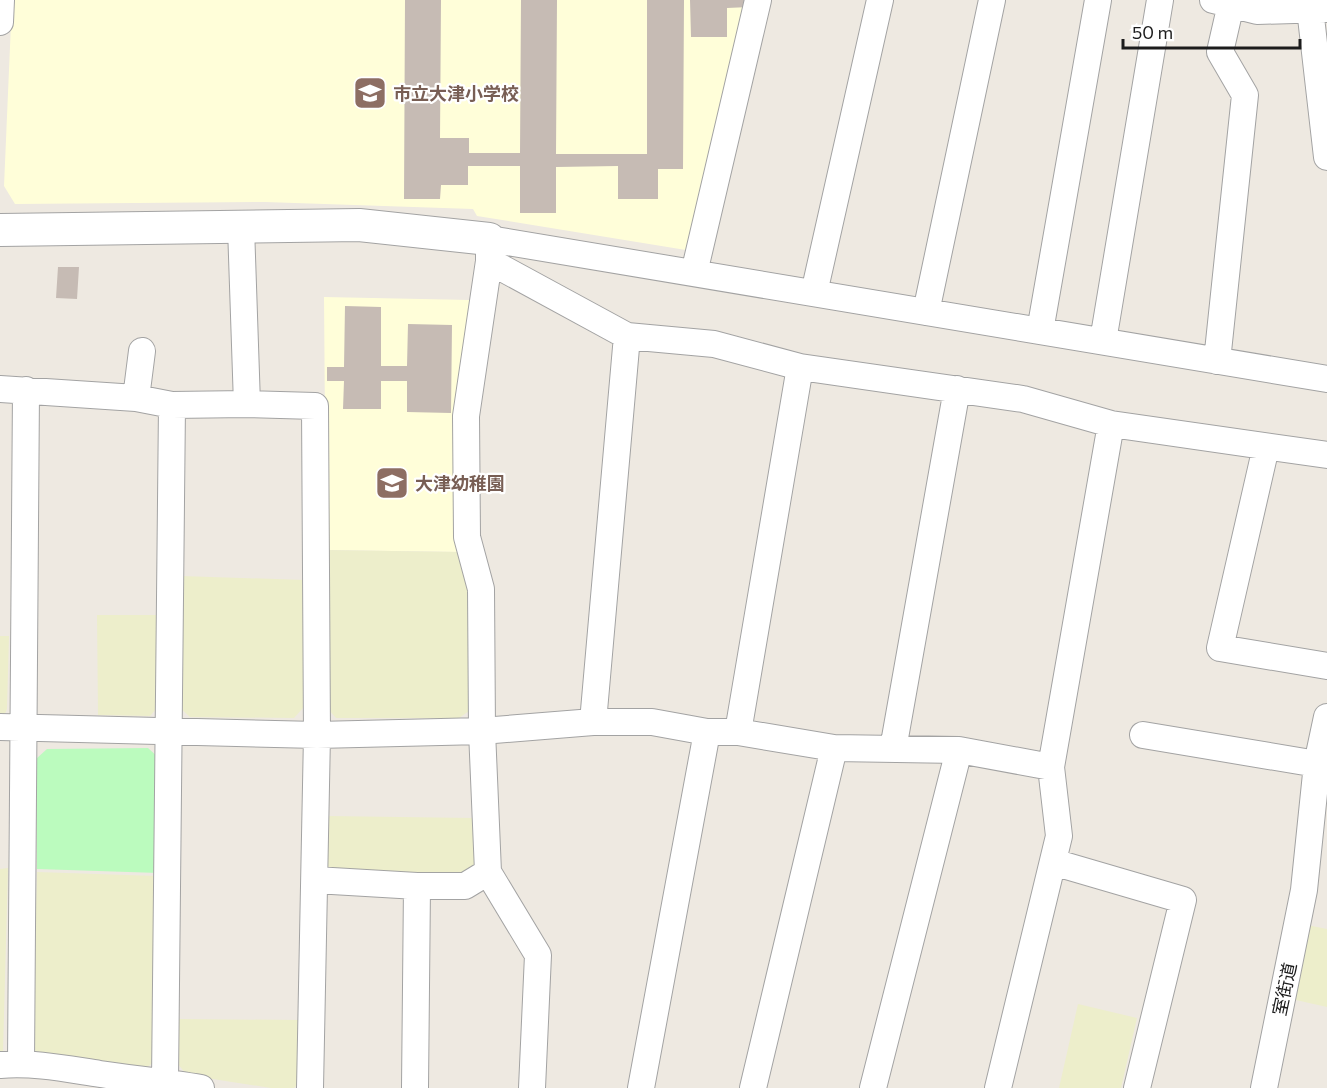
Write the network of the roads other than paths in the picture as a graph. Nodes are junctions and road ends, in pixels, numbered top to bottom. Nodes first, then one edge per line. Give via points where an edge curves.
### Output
1 (1, 0) edge
2 (758, 0) edge
3 (880, 0) edge
4 (992, 0) edge
5 (1098, 0) edge
6 (1160, 0) edge
7 (1222, 2) edge
8 (1315, 6) edge
9 (0, 22) edge
10 (1327, 157) edge
11 (241, 227) junction
12 (0, 230) edge
13 (489, 250) junction
14 (694, 273) junction
15 (814, 293) junction
16 (926, 312) junction
17 (1040, 331) junction
18 (627, 336) junction
19 (1103, 341) junction
20 (142, 351) dead end
21 (1217, 360) junction
22 (800, 367) junction
23 (1327, 379) edge
24 (0, 389) edge
25 (957, 389) junction
26 (27, 390) junction
27 (136, 398) junction
28 (247, 404) junction
29 (172, 405) junction
30 (1111, 424) junction
31 (1266, 447) junction
32 (1327, 455) edge
33 (1327, 666) edge
34 (1327, 717) edge
35 (593, 722) junction
36 (12, 727) edge
37 (168, 731) junction
38 (482, 731) junction
39 (707, 732) junction
40 (738, 732) junction
41 (317, 735) junction
42 (1143, 735) dead end
43 (834, 748) junction
44 (893, 749) junction
45 (959, 750) junction
46 (1317, 764) junction
47 (1052, 767) junction
48 (1053, 862) junction
49 (488, 872) junction
50 (315, 880) junction
51 (417, 886) junction
52 (11, 1064) edge
53 (165, 1081) junction
54 (201, 1088) edge
55 (310, 1088) edge
56 (415, 1088) edge
57 (532, 1088) edge
58 (640, 1088) edge
59 (753, 1088) edge
60 (873, 1088) edge
61 (998, 1088) edge
62 (1137, 1088) edge
63 (1264, 1088) edge

1 - 9 street
2 - 14 street
3 - 15 street
4 - 16 street
5 - 17 street
6 - 19 street
7 - 8 street via 1257,11
7 - 21 street via 1220,52 1245,95
8 - 10 street
11 - 12 street
11 - 13 street via 359,225
11 - 28 street
13 - 14 street
13 - 18 street
13 - 38 street via 466,416 467,537 481,589
14 - 15 street
15 - 16 street
16 - 17 street
17 - 19 street
18 - 22 street via 714,344
18 - 35 street
19 - 21 street
20 - 27 street
21 - 23 street
22 - 25 street
22 - 40 street
24 - 26 street
25 - 30 street via 1023,399
25 - 44 street
26 - 27 street
26 - 36 street
27 - 29 street
28 - 29 street
28 - 41 street via 315,406
29 - 37 street
30 - 31 street
30 - 47 street
31 - 32 street
31 - 33 street via 1220,648
34 - 46 street, 室街道
35 - 38 street
35 - 39 street via 652,722
36 - 37 street
36 - 52 street
37 - 41 street
37 - 53 street
38 - 41 street
38 - 49 street
39 - 40 street
39 - 58 street
40 - 43 street
41 - 50 street
42 - 46 street
43 - 44 street
43 - 59 street
44 - 45 street
45 - 47 street
45 - 60 street
46 - 63 street, 室街道 via 1304,890
47 - 48 street via 1059,836
48 - 61 street
48 - 62 street via 1183,900
49 - 51 street via 465,886
49 - 57 street via 538,955
50 - 51 street
50 - 55 street
51 - 56 street
52 - 53 street
53 - 54 street

